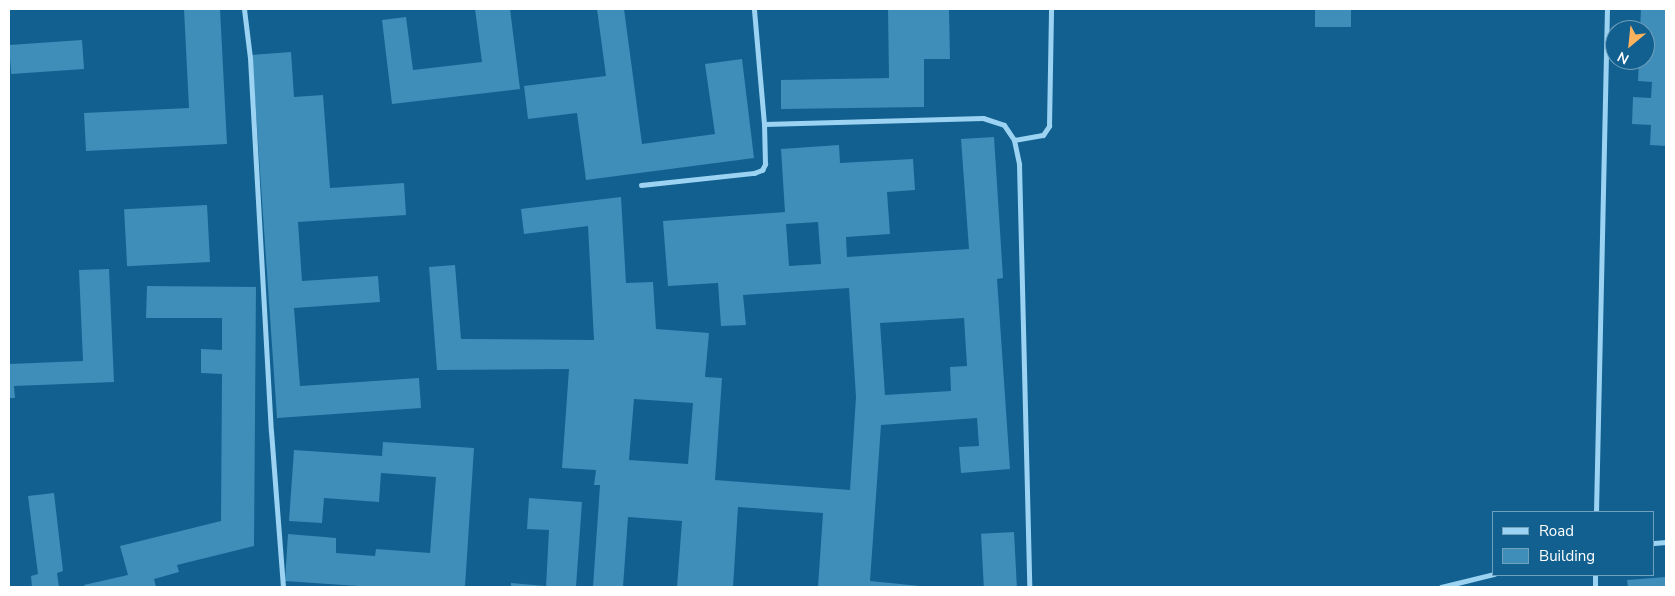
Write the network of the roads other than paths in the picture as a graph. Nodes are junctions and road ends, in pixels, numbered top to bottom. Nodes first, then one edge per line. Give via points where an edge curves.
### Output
1 (244, 9) edge
2 (754, 9) edge
3 (1051, 9) edge
4 (1608, 9) edge
5 (764, 124) junction
6 (1014, 140) junction
7 (641, 185) dead end
8 (1596, 511) edge
9 (1492, 574) edge
10 (283, 587) edge
11 (1029, 587) edge
12 (1441, 587) edge

1 - 10 street via 250,58
2 - 5 street
3 - 6 street via 1049,126 1043,135
4 - 8 street
5 - 6 street via 983,118 1004,125
5 - 7 street via 765,164 762,170
6 - 11 street via 1019,164
9 - 12 street

